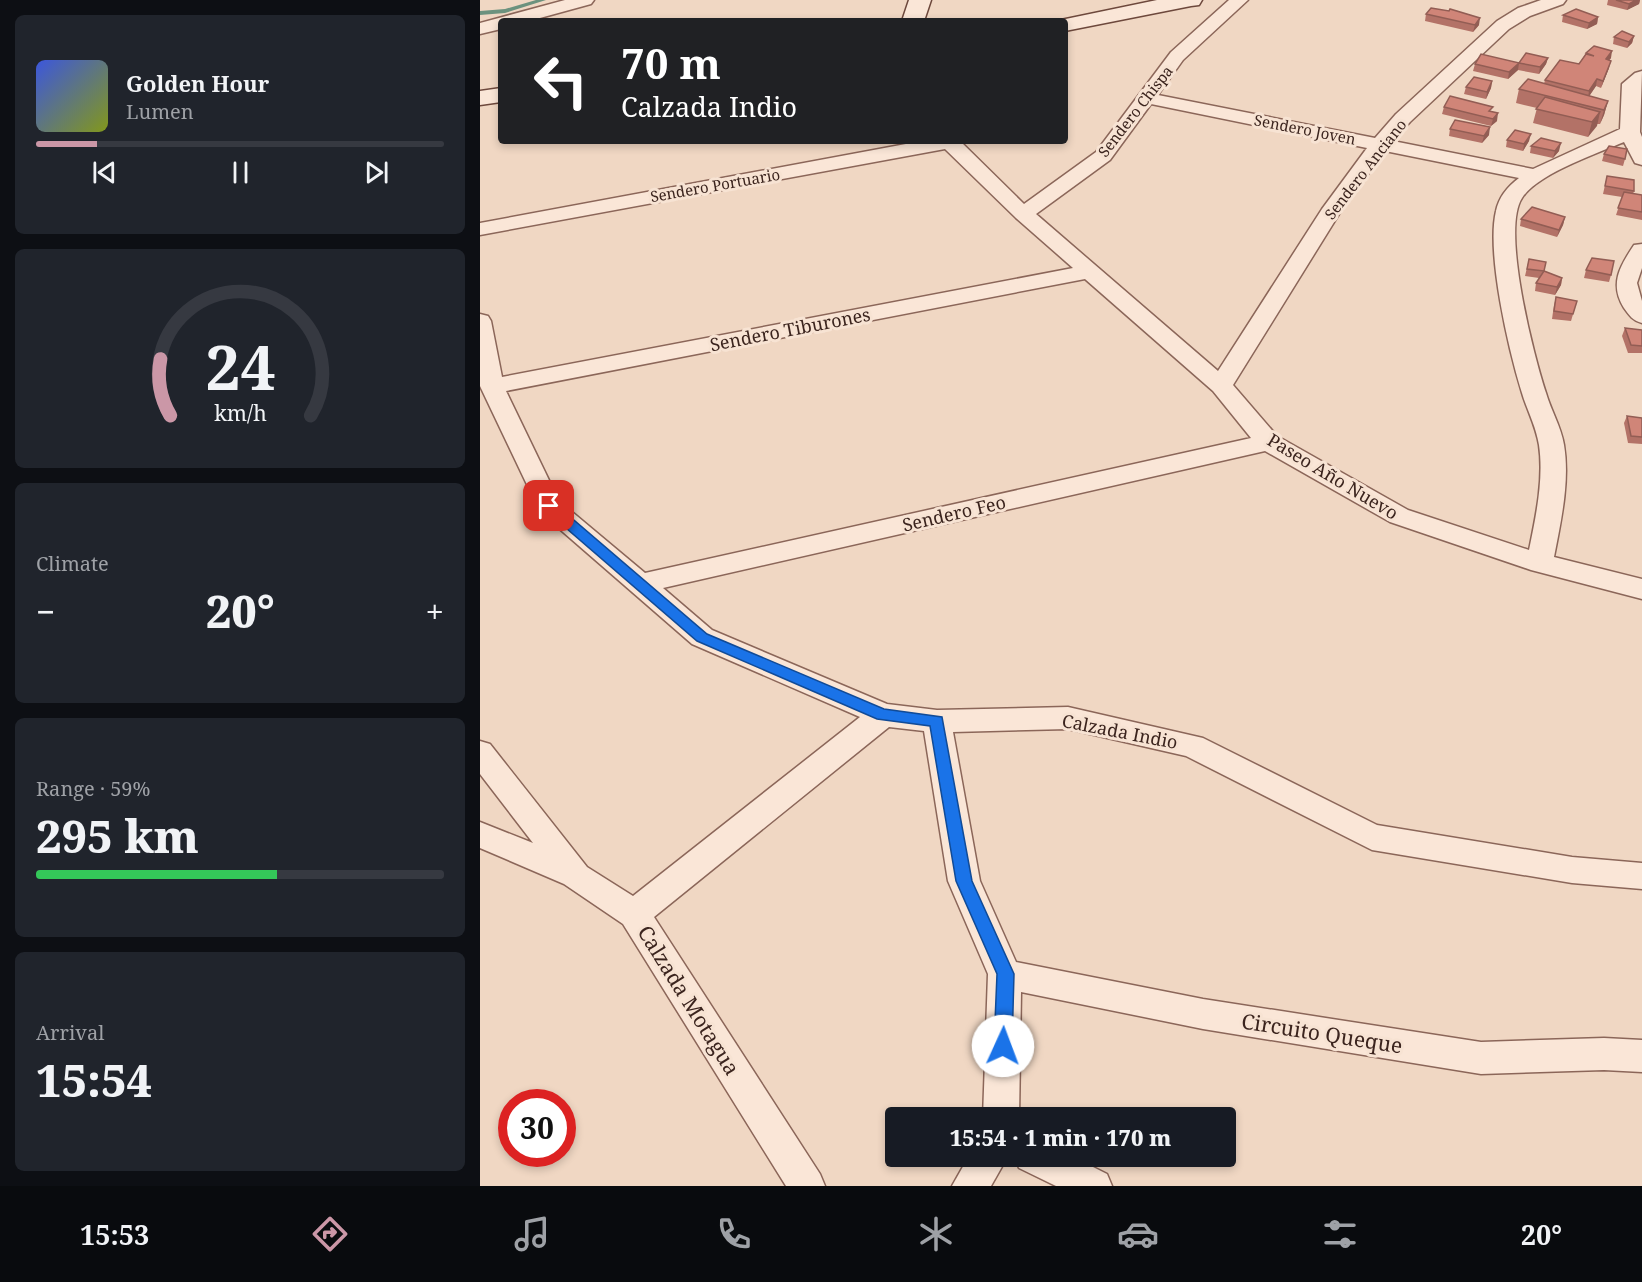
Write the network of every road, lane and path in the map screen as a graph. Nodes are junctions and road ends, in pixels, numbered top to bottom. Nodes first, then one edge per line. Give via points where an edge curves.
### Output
1 (585, 0) edge
2 (920, 0) edge
3 (1191, 0) edge
4 (1239, 0) edge
5 (1557, 0) edge
6 (563, 6) junction
7 (520, 18) edge
8 (580, 18) edge
9 (914, 18) edge
10 (1068, 23) edge
11 (498, 24) edge
12 (480, 29) edge
13 (1642, 77) edge
14 (498, 95) edge
15 (480, 98) edge
16 (1147, 98) junction
17 (1630, 132) junction
18 (933, 144) edge
19 (952, 144) edge
20 (1380, 144) junction
21 (1642, 159) edge
22 (1533, 176) junction
23 (1023, 214) junction
24 (480, 229) edge
25 (1642, 250) edge
26 (1088, 272) junction
27 (1642, 316) edge
28 (480, 321) edge
29 (492, 386) junction
30 (1221, 386) junction
31 (1268, 442) junction
32 (1540, 563) junction
33 (640, 585) junction
34 (1642, 589) edge
35 (883, 715) junction
36 (937, 721) junction
37 (480, 752) edge
38 (480, 834) edge
39 (576, 876) junction
40 (1642, 876) edge
41 (634, 914) junction
42 (1005, 974) junction
43 (1642, 1056) edge
44 (1001, 1107) edge
45 (983, 1167) edge
46 (1055, 1167) edge
47 (807, 1186) edge
48 (970, 1186) edge
49 (1094, 1186) edge

1 - 6 street
2 - 9 street
3 - 10 street
4 - 16 street, Sendero Chispa via 1178,56
5 - 20 street, Sendero Anciano via 1524,12 1503,26
6 - 7 street
6 - 8 street
11 - 12 street
13 - 17 street via 1631,84
14 - 15 street
16 - 20 street, Sendero Joven
16 - 23 street, Sendero Chispa via 1103,156
17 - 21 street
17 - 22 street
18 - 24 street, Sendero Portuario
19 - 23 street, Paseo Año Nuevo
20 - 22 street, Sendero Joven
20 - 30 street, Sendero Anciano via 1332,209
22 - 32 street via 1510,198 1504,227 1507,279 1533,391 1552,448 1549,515
23 - 26 street, Paseo Año Nuevo
25 - 27 street via 1629,270 1624,288 1629,302
26 - 29 street, Sendero Tiburones
26 - 30 street, Paseo Año Nuevo
28 - 29 street, Calzada Indio
29 - 33 street, Calzada Indio via 549,506
30 - 31 street, Paseo Año Nuevo
31 - 32 street, Paseo Año Nuevo via 1399,516
31 - 33 street, Sendero Feo
32 - 34 street, Paseo Año Nuevo
33 - 35 street, Calzada Indio via 702,637
35 - 36 street, Calzada Indio
35 - 41 street
36 - 40 street, Calzada Indio via 1068,718 1193,746 1371,837 1572,870
36 - 42 street via 964,881
37 - 39 street, Calzada Motagua
38 - 39 street
39 - 41 street, Calzada Motagua
41 - 47 street, Calzada Motagua
42 - 43 street, Circuito Queque via 1203,1014 1481,1058
42 - 44 street
45 - 48 street
46 - 49 street

